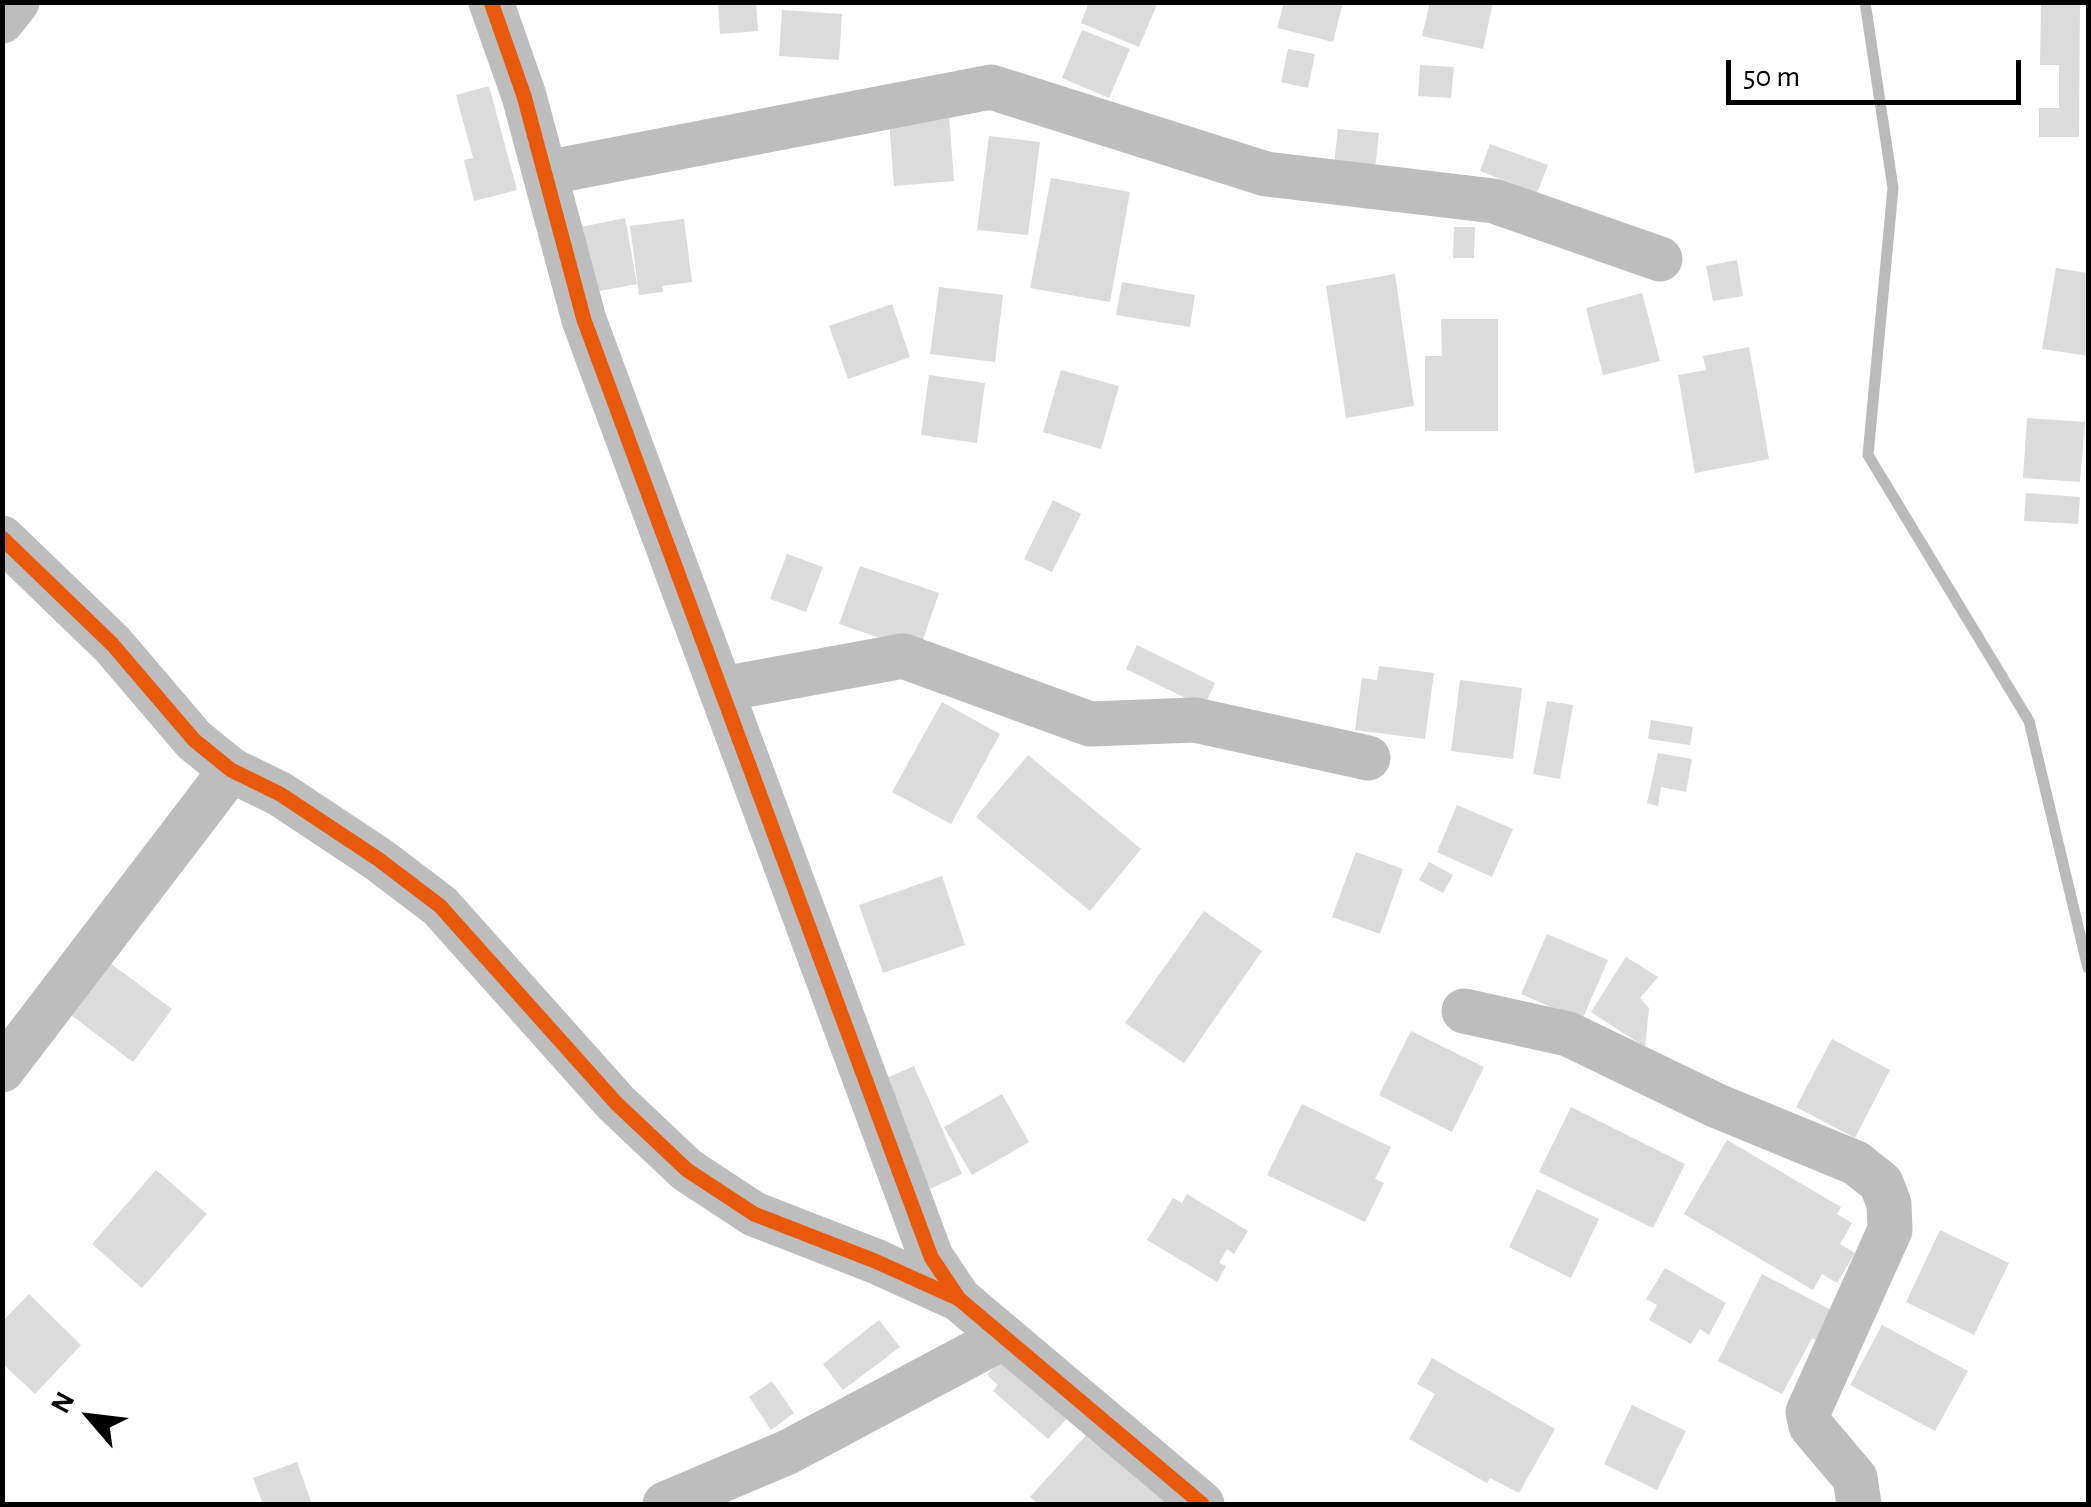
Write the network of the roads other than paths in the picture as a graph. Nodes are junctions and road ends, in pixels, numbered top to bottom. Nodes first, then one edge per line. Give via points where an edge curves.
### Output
1 (17, 2) edge
2 (491, 2) edge
3 (2, 21) edge
4 (545, 173) junction
5 (1660, 259) dead end
6 (2, 538) edge
7 (723, 689) junction
8 (1368, 758) dead end
9 (231, 770) junction
10 (1464, 1011) dead end
11 (2, 1070) edge
12 (959, 1299) junction
13 (1004, 1337) junction
14 (665, 1504) edge
15 (1202, 1504) edge
16 (1859, 1504) edge

1 - 3 street
2 - 4 street
4 - 5 street via 991,87 1266,174 1494,201
4 - 7 street via 584,320
6 - 9 street via 112,644 194,740
7 - 8 street via 903,656 1090,724 1195,720
7 - 12 street via 931,1257
9 - 11 street
9 - 12 street via 280,794 440,906 616,1103 687,1170 754,1214
10 - 16 street via 1568,1034 1715,1106 1856,1164 1881,1183 1890,1230 1808,1412 1811,1426 1855,1478
12 - 13 street
13 - 14 street via 788,1452
13 - 15 street

